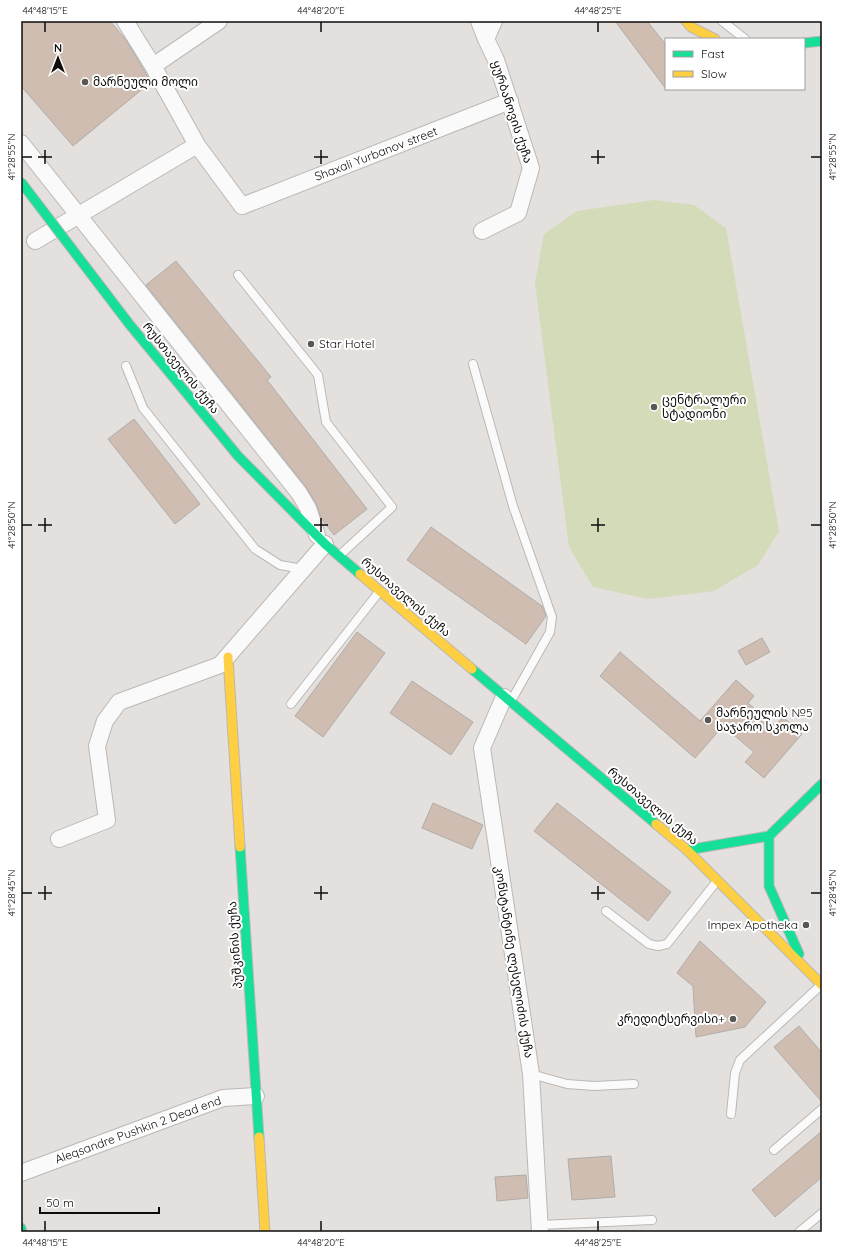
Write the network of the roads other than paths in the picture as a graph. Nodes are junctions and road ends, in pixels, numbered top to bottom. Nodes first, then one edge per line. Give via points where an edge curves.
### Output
1 (125, 21) edge
2 (219, 21) edge
3 (479, 21) edge
4 (494, 21) edge
5 (686, 21) edge
6 (722, 21) edge
7 (713, 38) edge
8 (744, 38) edge
9 (486, 40) junction
10 (822, 41) edge
11 (805, 43) edge
12 (153, 66) junction
13 (510, 101) junction
14 (21, 143) edge
15 (197, 145) junction
16 (21, 182) edge
17 (78, 215) junction
18 (482, 231) dead end
19 (35, 241) dead end
20 (238, 275) dead end
21 (473, 364) dead end
22 (126, 366) dead end
23 (321, 540) junction
24 (339, 556) junction
25 (303, 570) junction
26 (380, 591) junction
27 (228, 656) junction
28 (507, 699) junction
29 (291, 704) dead end
30 (822, 784) edge
31 (769, 836) junction
32 (59, 839) dead end
33 (687, 850) junction
34 (718, 880) junction
35 (606, 911) dead end
36 (804, 966) junction
37 (822, 985) edge
38 (531, 1074) junction
39 (634, 1084) dead end
40 (256, 1096) junction
41 (822, 1109) edge
42 (731, 1114) dead end
43 (774, 1150) dead end
44 (21, 1173) edge
45 (822, 1212) edge
46 (652, 1220) dead end
47 (21, 1228) edge
48 (540, 1229) edge
49 (22, 1232) edge
50 (265, 1232) edge
51 (799, 1232) edge

1 - 12 street
2 - 12 street
3 - 9 street, ყურბანოვის ქუჩა
4 - 9 street
5 - 7 main road via 691,27
6 - 8 lane
9 - 13 street, ყურბანოვის ქუჩა
10 - 11 main road
12 - 15 street
13 - 15 street, Shaxali Yurbanov street via 242,206
13 - 18 street, ყურბანოვის ქუჩა via 531,168 518,213
14 - 17 street
15 - 17 street
16 - 23 main road, რუსთაველის ქუჩა, bridge via 130,325 238,456
17 - 19 street
17 - 23 street via 299,493
20 - 24 lane via 318,375 326,422 392,507
21 - 28 lane via 513,506 552,617 550,632
22 - 25 lane via 143,408 255,549 280,566
23 - 24 main road, რუსთაველის ქუჩა
23 - 25 street
24 - 26 main road, რუსთაველის ქუჩა
25 - 27 street
26 - 28 main road, რუსთაველის ქუჩა
26 - 29 lane
27 - 32 street via 220,665 119,702 105,721 97,746 107,820
27 - 40 main road, პუშკინის ქუჩა
28 - 33 main road, რუსთაველის ქუჩა
28 - 38 street, კონსტანტინე ლესელიძის ქუჩა via 482,748
30 - 31 main road
31 - 33 main road
31 - 36 main road via 769,886
33 - 34 main road, რუსთაველის ქუჩა
34 - 35 lane via 667,944 649,944
34 - 36 main road, რუსთაველის ქუჩა
36 - 37 main road, რუსთაველის ქუჩა
37 - 42 lane via 740,1060 735,1074
38 - 39 lane via 567,1084
38 - 48 street, კონსტანტინე ლესელიძის ქუჩა
40 - 44 street, Aleqsandre Pushkin 2 Dead end via 222,1098
40 - 50 main road, პუშკინის ქუჩა
41 - 43 lane
45 - 51 lane
46 - 48 lane
47 - 49 main road

